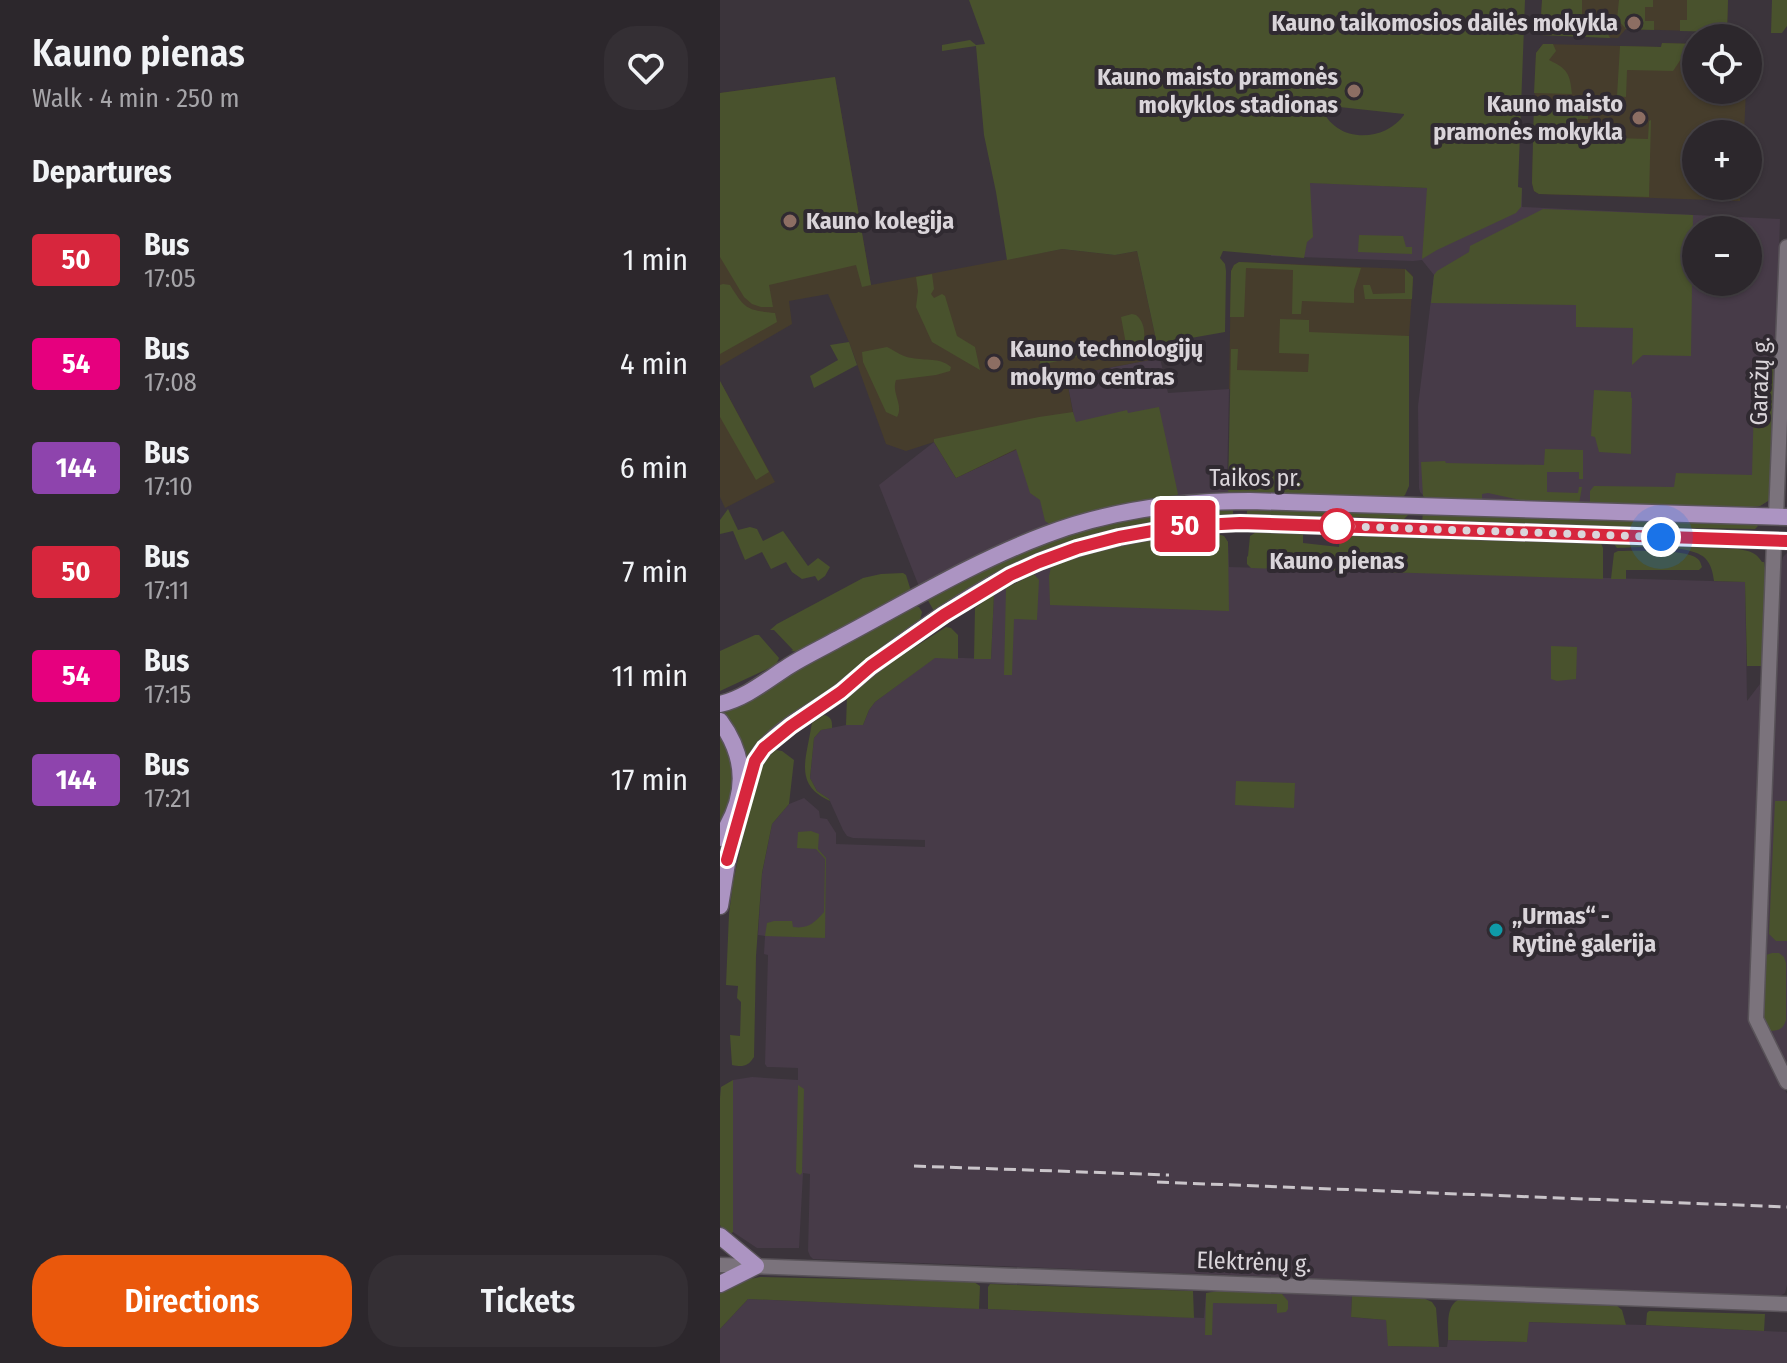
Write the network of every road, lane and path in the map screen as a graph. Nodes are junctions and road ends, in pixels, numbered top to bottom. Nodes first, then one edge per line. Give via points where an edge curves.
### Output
1 (1787, 247) edge
2 (1250, 501) junction
3 (1414, 506) junction
4 (1781, 517) edge
5 (1240, 523) junction
6 (1402, 528) junction
7 (1780, 541) edge
8 (918, 596) junction
9 (926, 627) junction
10 (790, 665) junction
11 (720, 694) edge
12 (720, 704) edge
13 (720, 721) edge
14 (755, 761) junction
15 (738, 803) junction
16 (720, 838) edge
17 (727, 860) junction
18 (720, 906) edge
19 (1787, 1082) edge
20 (720, 1236) edge
21 (720, 1265) edge
22 (756, 1266) junction
23 (720, 1284) edge
24 (1787, 1304) edge

1 - 4 street, Garažų g.
2 - 3 main road, Taikos pr.
2 - 5 main road
2 - 8 main road, Taikos pr. via 1154,508 1070,526
3 - 4 main road, Taikos pr.
3 - 6 main road via 1410,522
4 - 7 main road
5 - 6 main road, Taikos pr.
5 - 9 main road, Taikos pr. via 1158,530 1066,552 1010,575
6 - 7 main road, Taikos pr.
7 - 19 street via 1756,1019
8 - 9 main road via 925,607
8 - 10 main road, Taikos pr.
9 - 14 main road, Taikos pr. via 770,742
10 - 11 main road
10 - 12 main road, Taikos pr.
13 - 15 main road via 740,766
14 - 15 main road, Taikos pr.
14 - 17 main road, Taikos pr.
15 - 16 main road
15 - 17 main road
17 - 18 main road
20 - 22 main road
21 - 22 street, Elektrėnų g.
22 - 23 main road
22 - 24 street, Elektrėnų g.

